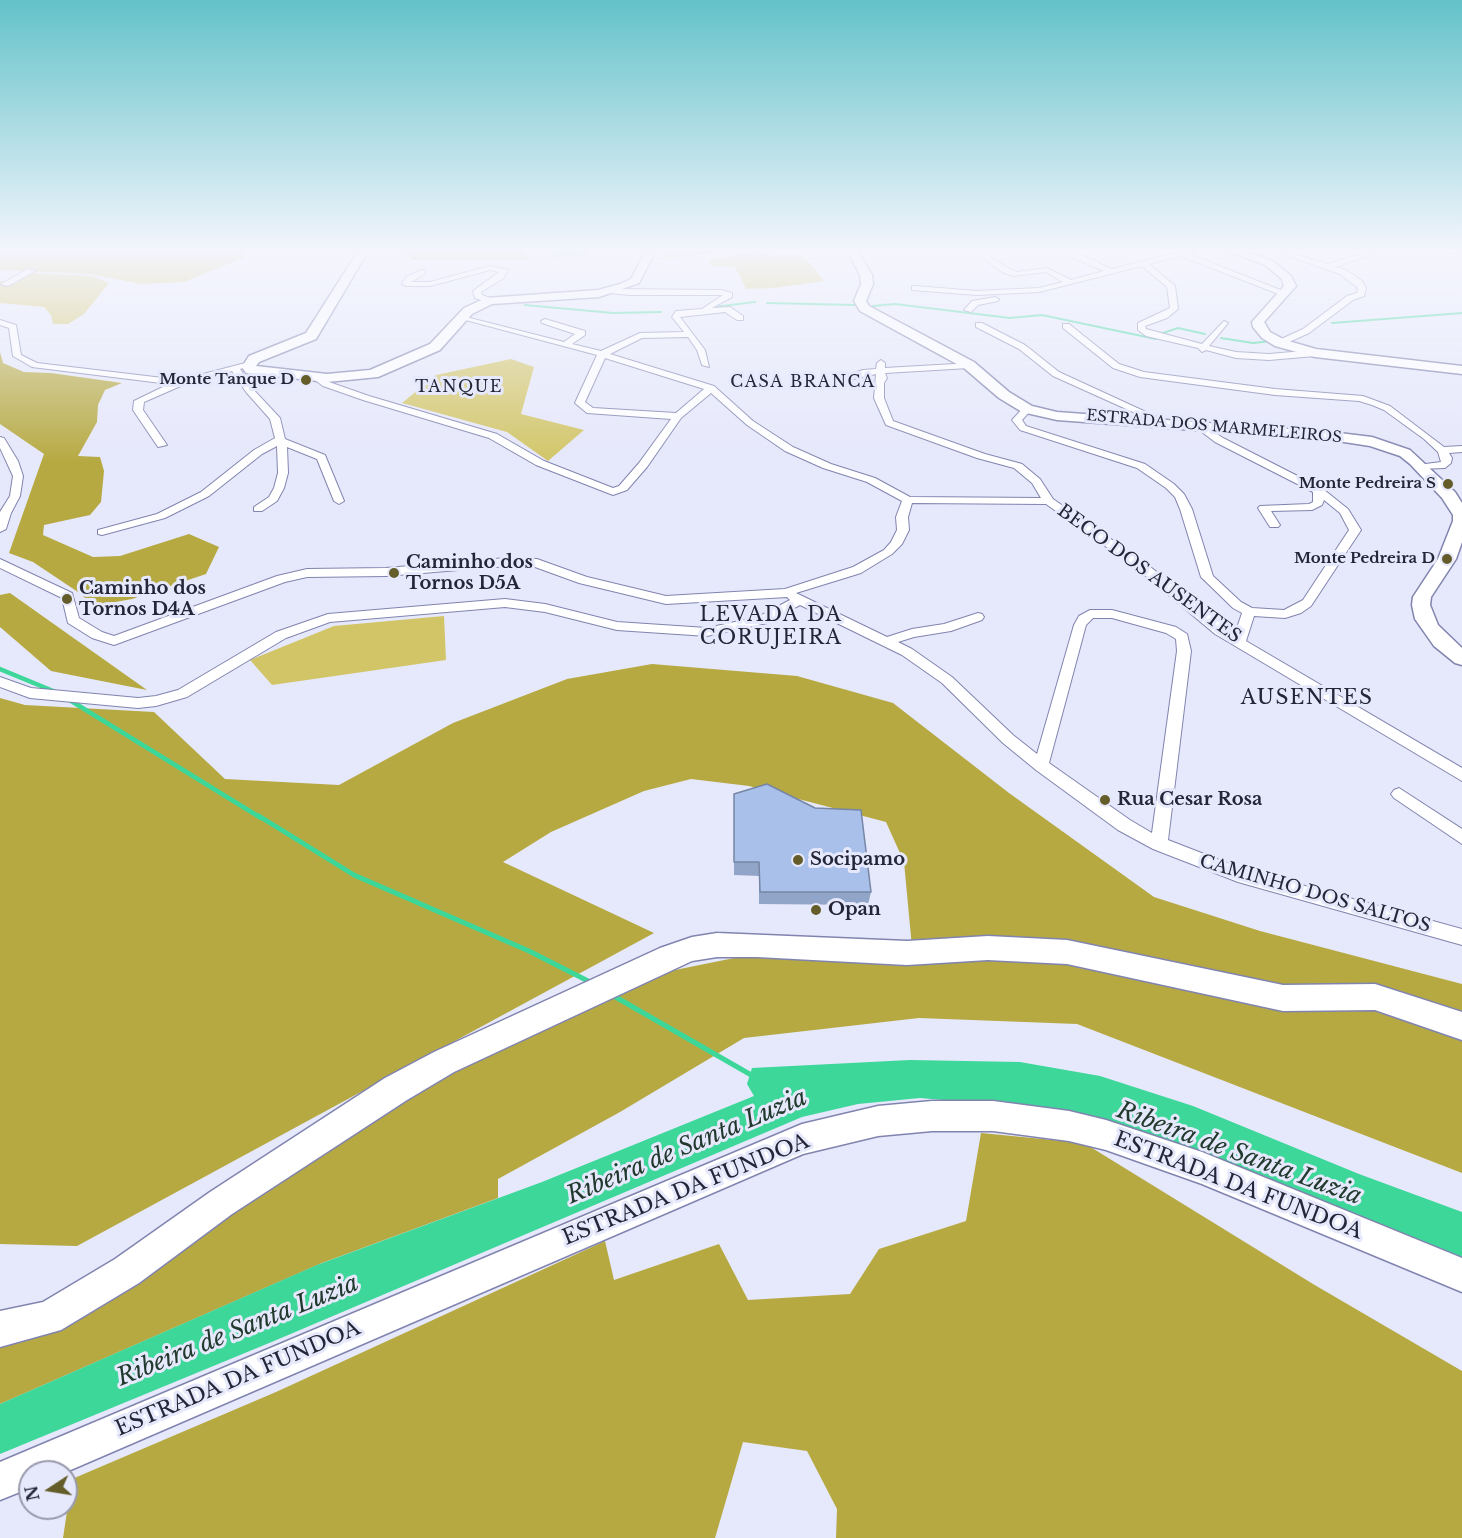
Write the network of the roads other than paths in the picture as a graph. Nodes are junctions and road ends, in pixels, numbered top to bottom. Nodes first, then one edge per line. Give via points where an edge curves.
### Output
1 (323, 320) edge
2 (460, 320) edge
3 (469, 320) edge
4 (678, 320) edge
5 (887, 320) edge
6 (1154, 320) edge
7 (1259, 320) edge
8 (1321, 320) edge
9 (545, 321) dead end
10 (0, 322) edge
11 (1224, 323) dead end
12 (978, 325) dead end
13 (1066, 326) dead end
14 (691, 334) junction
15 (1280, 343) junction
16 (566, 344) junction
17 (1202, 349) junction
18 (1315, 353) junction
19 (602, 354) junction
20 (250, 363) junction
21 (706, 365) dead end
22 (969, 365) junction
23 (234, 367) junction
24 (880, 367) junction
25 (1462, 370) edge
26 (316, 377) junction
27 (844, 378) dead end
28 (180, 383) junction
29 (711, 388) junction
30 (1027, 409) junction
31 (678, 417) junction
32 (1167, 424) junction
33 (1199, 426) junction
34 (0, 440) edge
35 (279, 440) junction
36 (162, 445) dead end
37 (1462, 449) edge
38 (1442, 450) junction
39 (1422, 467) junction
40 (1319, 491) junction
41 (908, 500) junction
42 (339, 501) dead end
43 (1049, 501) junction
44 (258, 509) dead end
45 (1274, 525) dead end
46 (0, 529) edge
47 (102, 532) dead end
48 (0, 563) edge
49 (795, 597) junction
50 (1249, 611) junction
51 (978, 617) dead end
52 (885, 642) junction
53 (1239, 642) junction
54 (1462, 658) edge
55 (0, 682) edge
56 (1041, 766) junction
57 (1462, 775) edge
58 (1399, 794) dead end
59 (1462, 837) edge
60 (1159, 844) junction
61 (1462, 937) edge
62 (1462, 1026) edge
63 (1462, 1275) edge
64 (0, 1329) edge
65 (0, 1481) edge

1 - 20 main road via 311,336
2 - 26 main road via 435,347 391,367 357,377
3 - 16 street
4 - 14 street
5 - 22 main road, ESTRADA DOS MARMELEIROS
6 - 17 street via 1141,325 1142,330
7 - 15 main road via 1259,327 1266,335
8 - 15 street
9 - 16 street via 582,333
10 - 28 street via 14,327 17,356 35,365
11 - 17 street
12 - 32 street via 1022,347 1056,374
13 - 38 street via 1108,360 1127,371 1157,379 1360,398 1387,408
14 - 19 street via 639,336
14 - 21 street
15 - 18 main road
16 - 19 street
17 - 18 street via 1269,357
18 - 25 main road
19 - 29 street
19 - 31 street via 580,403 590,411
20 - 23 street
20 - 26 main road via 249,367 256,371
22 - 24 street
22 - 30 main road, ESTRADA DOS MARMELEIROS
23 - 28 street
23 - 35 street via 275,418
24 - 27 street
24 - 43 street via 879,398 889,423 1018,466 1036,481
26 - 31 street via 366,398 493,436 540,463 606,490 619,490
28 - 36 street via 137,405
29 - 31 street
29 - 41 street via 750,423 789,449 871,480
30 - 32 main road, ESTRADA DOS MARMELEIROS via 1057,416
30 - 50 street via 1017,420 1023,428 1141,466 1170,486 1186,509 1207,577 1223,594
32 - 33 main road, ESTRADA DOS MARMELEIROS
33 - 39 main road, ESTRADA DOS MARMELEIROS via 1288,431 1372,442 1405,453
33 - 40 street
34 - 46 street via 18,476 15,496
35 - 42 street via 321,457
35 - 44 street via 283,451 281,480 273,500
35 - 47 street via 205,494 161,516
37 - 38 street
38 - 39 street via 1446,463
39 - 54 main road, ESTRADA DOS MARMELEIROS via 1456,505 1461,521 1447,558 1421,605 1431,629
40 - 45 street via 1318,504 1312,507 1264,508
40 - 50 street via 1344,511 1355,530 1307,603 1285,614
41 - 43 street, BECO DOS AUSENTES
41 - 49 street via 902,517 903,530 888,552 857,570 791,590
43 - 53 street, BECO DOS AUSENTES
48 - 49 street via 68,596 74,620 114,641 307,573 537,563 583,580 666,600
49 - 52 street, CAMINHO DOS SALTOS
49 - 55 street via 762,620 707,632 617,626 545,608 505,603 328,618 281,635 182,694 138,703 30,693
50 - 53 street
51 - 52 street
52 - 56 street, CAMINHO DOS SALTOS via 947,680
53 - 57 street, BECO DOS AUSENTES
56 - 60 street, CAMINHO DOS SALTOS via 1124,825
56 - 60 street via 1084,619 1090,614 1112,614 1171,630 1182,637 1184,651
58 - 59 street
60 - 61 street, CAMINHO DOS SALTOS via 1238,875
62 - 64 main road via 1375,997 1283,998 1067,952 988,948 907,953 717,945 692,949 444,1062 221,1203 93,1292 49,1318
63 - 65 main road, ESTRADA DA FUNDOA via 1202,1168 1096,1133 993,1116 878,1121 802,1139

